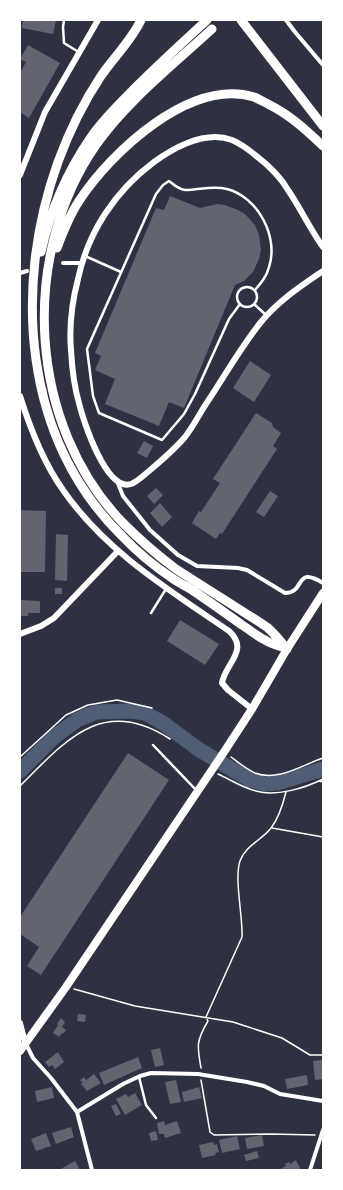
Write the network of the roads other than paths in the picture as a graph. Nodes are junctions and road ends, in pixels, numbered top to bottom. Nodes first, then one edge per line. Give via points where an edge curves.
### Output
1 (64, 20) edge
2 (98, 20) edge
3 (141, 20) edge
4 (206, 20) edge
5 (241, 20) edge
6 (249, 20) edge
7 (286, 20) edge
8 (212, 29) dead end
9 (77, 51) dead end
10 (323, 65) edge
11 (314, 114) junction
12 (323, 126) edge
13 (323, 146) edge
14 (20, 175) edge
15 (323, 247) edge
16 (85, 256) junction
17 (63, 263) dead end
18 (82, 263) junction
19 (27, 271) dead end
20 (323, 271) edge
21 (121, 272) junction
22 (20, 273) edge
23 (46, 281) junction
24 (254, 290) junction
25 (240, 304) junction
26 (254, 304) junction
27 (33, 310) junction
28 (267, 316) junction
29 (20, 396) edge
30 (117, 480) junction
31 (118, 551) junction
32 (323, 583) edge
33 (166, 588) junction
34 (323, 593) edge
35 (151, 613) dead end
36 (20, 634) edge
37 (287, 648) junction
38 (252, 709) junction
39 (153, 745) dead end
40 (197, 791) junction
41 (20, 1023) edge
42 (25, 1043) junction
43 (20, 1051) edge
44 (139, 1076) junction
45 (323, 1101) edge
46 (78, 1112) junction
47 (156, 1118) dead end
48 (323, 1130) edge
49 (92, 1170) edge
50 (310, 1170) edge

1 - 9 lane via 64,43
2 - 14 street via 45,112
3 - 27 highway via 90,94 58,162 38,236 34,260
4 - 27 highway via 119,104 79,155 58,195 49,222 39,262
5 - 11 highway
6 - 11 highway
7 - 10 street
8 - 23 highway via 110,126 96,146 82,168 62,210
11 - 12 highway
13 - 23 highway via 300,123 255,97 214,97 175,111 133,139 93,181 67,224
15 - 16 street via 276,173 240,144 211,137 191,141 144,170 117,197 103,216
16 - 18 street
16 - 21 lane
17 - 18 street
18 - 30 street via 70,330 72,368 78,402 88,432 103,464
19 - 22 street
20 - 28 street
21 - 24 lane via 162,185 169,181 184,190 217,187 228,189 246,199 261,216 268,229 272,243 270,265 263,280
21 - 25 lane via 87,349 93,396 99,412 162,440 184,414 229,319
23 - 37 highway via 45,334 55,397 67,436 89,479 122,521 152,550 270,629
24 - 25 lane via 250,287 240,289 237,299
24 - 26 lane via 257,294
25 - 26 lane via 250,307
26 - 28 lane
27 - 37 highway via 38,378 50,422 77,481 122,536 155,566 265,641
28 - 30 street via 244,345 186,436 171,452 130,484 123,484
29 - 31 street via 40,448 63,490 98,532
30 - 32 street via 123,496 150,530 178,555 197,566 247,570 286,593 294,591 308,576
31 - 33 street
31 - 36 street via 54,618
33 - 35 lane
33 - 38 street via 235,636 238,645 236,654 222,683
34 - 37 main road
37 - 38 main road
38 - 40 main road
39 - 40 lane
40 - 42 main road via 66,987
41 - 42 street
42 - 43 main road
42 - 46 street via 33,1058
44 - 45 street via 150,1073 201,1075 247,1082 264,1086 280,1094
44 - 46 street
44 - 47 lane via 146,1105
46 - 49 street
48 - 50 street

